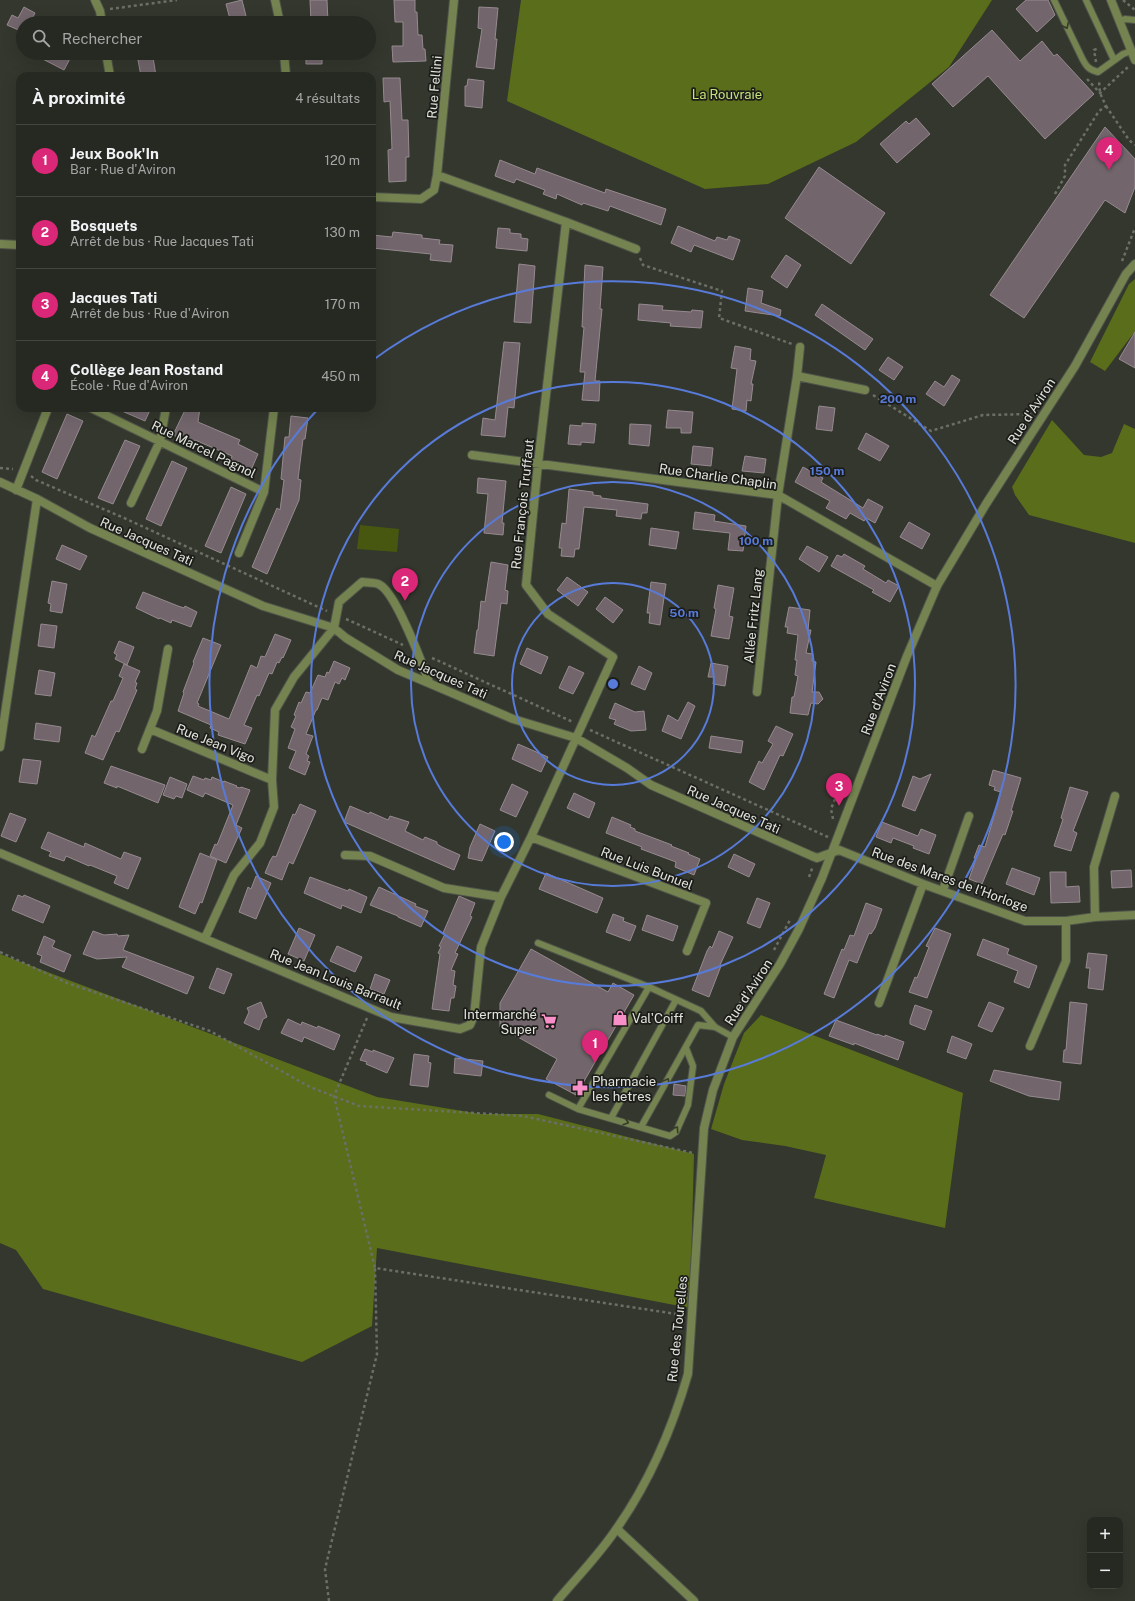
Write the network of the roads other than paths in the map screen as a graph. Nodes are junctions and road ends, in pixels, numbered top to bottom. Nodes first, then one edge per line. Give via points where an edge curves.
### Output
1 (95, 0) edge
2 (275, 0) edge
3 (454, 0) edge
4 (1054, 0) edge
5 (1086, 0) edge
6 (1111, 0) edge
7 (101, 16) edge
8 (278, 16) edge
9 (1135, 20) edge
10 (1119, 21) junction
11 (1131, 50) junction
12 (107, 60) edge
13 (285, 60) edge
14 (1114, 60) junction
15 (1135, 60) edge
16 (109, 72) edge
17 (286, 72) edge
18 (437, 175) junction
19 (376, 198) edge
20 (566, 222) junction
21 (0, 244) edge
22 (16, 245) edge
23 (636, 249) road end
24 (1135, 264) edge
25 (800, 347) road end
26 (796, 376) junction
27 (865, 390) road end
28 (46, 412) edge
29 (99, 412) edge
30 (165, 412) edge
31 (274, 412) edge
32 (160, 441) junction
33 (472, 455) dead end
34 (538, 464) junction
35 (0, 482) edge
36 (16, 490) junction
37 (264, 492) junction
38 (778, 495) junction
39 (37, 499) junction
40 (131, 503) dead end
41 (239, 553) dead end
42 (937, 586) junction
43 (334, 628) junction
44 (168, 649) dead end
45 (429, 682) junction
46 (757, 692) dead end
47 (150, 729) junction
48 (576, 738) junction
49 (0, 747) edge
50 (142, 749) dead end
51 (272, 780) junction
52 (1115, 796) dead end
53 (969, 816) dead end
54 (531, 837) junction
55 (831, 852) junction
56 (0, 854) edge
57 (345, 854) dead end
58 (923, 884) junction
59 (943, 890) junction
60 (501, 897) junction
61 (1135, 915) edge
62 (1095, 917) junction
63 (1066, 921) junction
64 (205, 938) junction
65 (538, 943) dead end
66 (687, 951) dead end
67 (649, 987) junction
68 (676, 1000) junction
69 (879, 1002) dead end
70 (716, 1027) junction
71 (733, 1037) junction
72 (1030, 1046) dead end
73 (686, 1048) junction
74 (549, 1094) dead end
75 (578, 1109) junction
76 (611, 1118) junction
77 (641, 1127) junction
78 (702, 1167) joint
79 (617, 1528) junction
80 (557, 1601) edge
81 (694, 1601) edge

1 - 7 street
2 - 8 street
3 - 18 street, Rue Fellini
4 -> 14 lane via 1086,66 1091,71 1098,72
5 - 14 lane
6 - 10 street
9 - 10 lane
10 - 11 street
11 - 14 lane
11 - 15 street
12 - 16 street
13 - 17 street
18 - 19 street, Rue Fellini via 434,190 422,199
18 - 20 street
20 - 23 street
20 - 34 street, Rue François Truffaut
21 - 22 street
24 - 42 street, Rue d'Aviron via 1126,274 1075,366 986,504
25 - 26 street, Allée Fritz Lang
26 - 27 street
26 - 38 street, Allée Fritz Lang
28 - 36 street
29 - 32 street, Rue Marcel Pagnol
30 - 32 street
31 - 37 street
32 - 37 street, Rue Marcel Pagnol
32 - 40 street
33 - 34 street, Rue Charlie Chaplin
34 - 38 street, Rue Charlie Chaplin
34 - 48 street, Rue François Truffaut via 526,585 548,614 613,657
35 - 36 street, Rue Jacques Tati
36 - 39 street, Rue Jacques Tati
37 - 41 street
38 - 42 street, Rue Charlie Chaplin
38 - 46 street, Allée Fritz Lang
39 - 43 street, Rue Jacques Tati via 90,528 263,606
39 - 49 street
42 - 55 street, Rue d'Aviron
43 - 45 street, Rue Jacques Tati via 398,670
43 - 45 street via 339,602 362,582 380,585 389,594 401,616
43 - 51 street via 294,677 275,710
44 - 47 street via 157,711
45 - 48 street, Rue Jacques Tati via 513,719
47 - 50 street
47 - 51 street, Rue Jean Vigo
48 - 54 street, Rue Jean Louis Barrault
48 - 55 street, Rue Jacques Tati via 651,785 817,858
51 - 64 street via 274,807 260,843 234,875
52 - 62 street via 1094,867
53 - 59 street
54 - 60 street, Rue Jean Louis Barrault
54 - 66 street, Rue Luis Bunuel via 706,903
55 - 58 street, Rue des Mares de l'Horloge via 840,850
55 - 71 street, Rue d'Aviron via 799,929 780,964
56 - 64 street, Rue Jean Louis Barrault
57 - 60 street via 370,856 444,888
58 - 59 street, Rue des Mares de l'Horloge
58 - 69 street
59 - 63 street, Rue des Mares de l'Horloge via 1025,921
60 - 64 street, Rue Jean Louis Barrault via 481,947 474,1016 470,1025 460,1029 391,1017
61 - 62 street, Rue des Mares de l'Horloge
62 - 63 street, Rue des Mares de l'Horloge
63 - 72 street via 1066,961
65 - 67 lane
67 - 68 lane
67 - 75 lane
68 - 70 lane via 701,1010
68 - 76 lane
70 - 71 lane
70 - 73 lane via 698,1025
71 - 78 street, Rue d'Aviron via 713,1090 704,1128
77 -> 73 lane
77 -> 73 lane via 670,1136 676,1132 688,1105 693,1066
74 - 75 lane
75 - 76 lane
76 -> 77 lane
78 - 79 street, Rue des Tourelles via 688,1374 678,1407 652,1470
79 - 80 street, Rue des Tourelles
79 - 81 street

